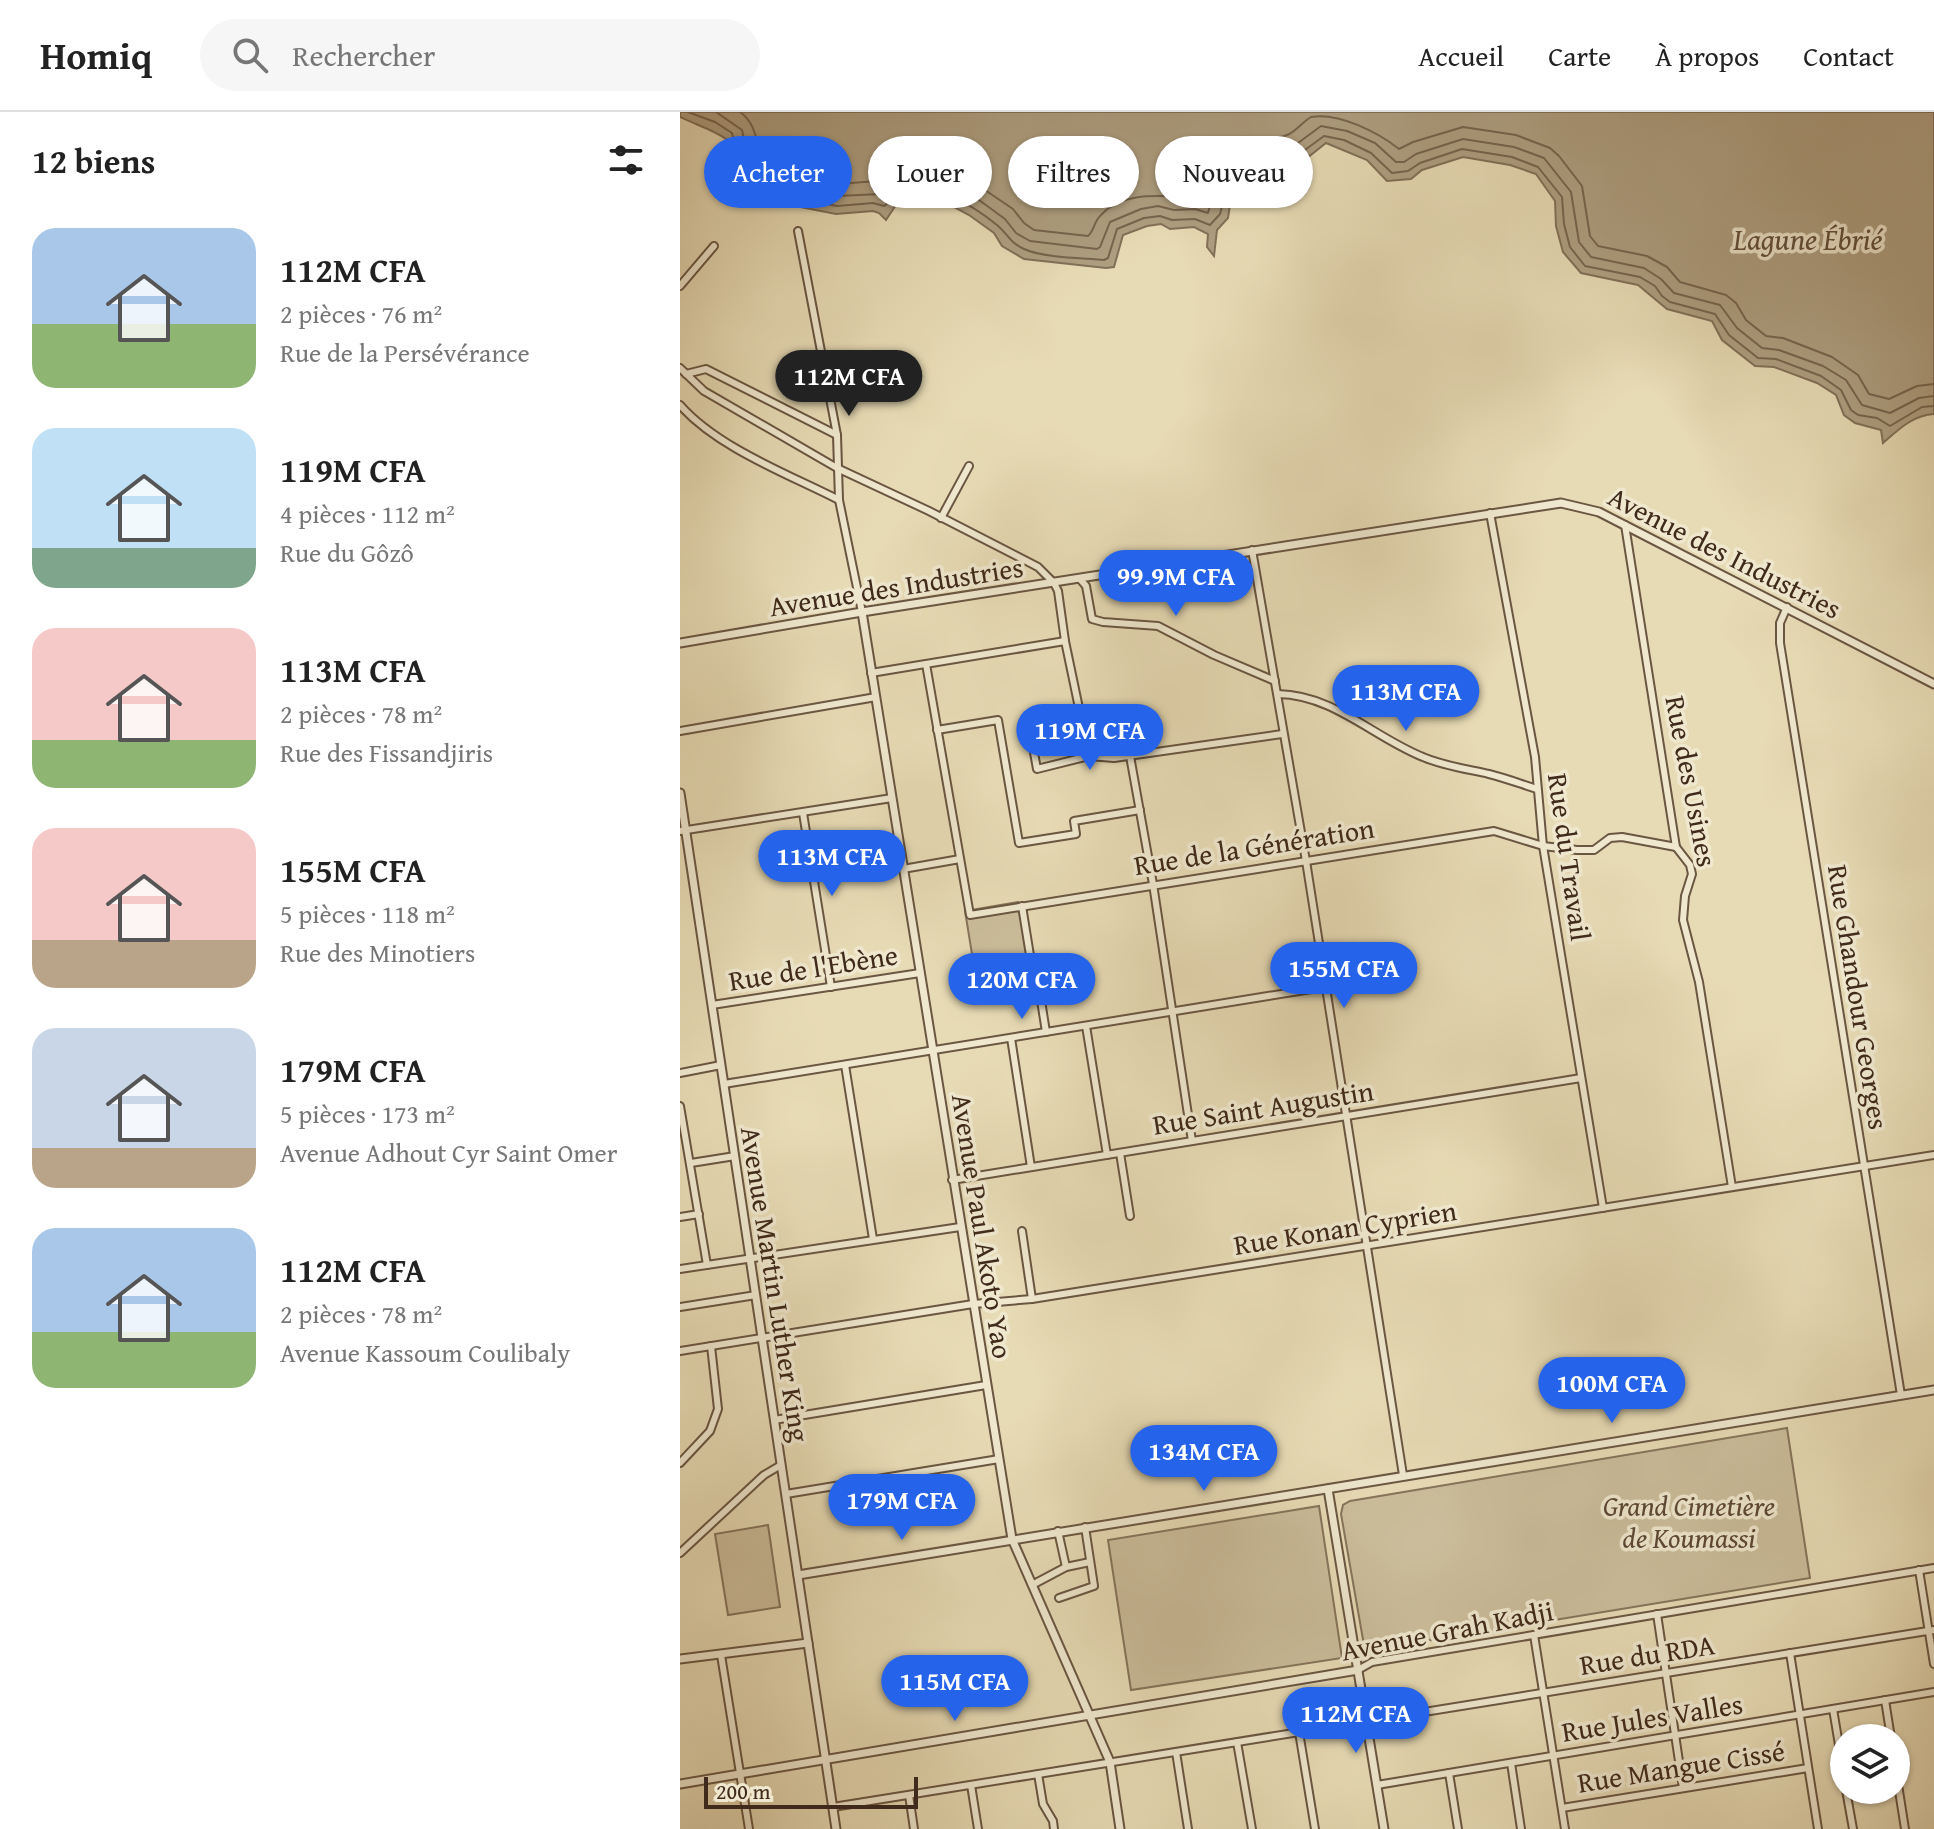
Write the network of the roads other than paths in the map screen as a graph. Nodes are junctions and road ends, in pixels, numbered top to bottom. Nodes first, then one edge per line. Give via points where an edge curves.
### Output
1 (798, 231) dead end
2 (714, 246) dead end
3 (680, 286) edge
4 (680, 368) edge
5 (686, 374) junction
6 (680, 405) edge
7 (837, 435) junction
8 (969, 466) dead end
9 (837, 468) junction
10 (839, 500) junction
11 (1490, 512) junction
12 (941, 518) junction
13 (1625, 525) junction
14 (1252, 550) junction
15 (1080, 579) junction
16 (1054, 583) junction
17 (1787, 607) junction
18 (862, 612) junction
19 (1065, 641) junction
20 (680, 643) edge
21 (926, 664) junction
22 (871, 673) junction
23 (1275, 681) junction
24 (1934, 684) edge
25 (1278, 694) junction
26 (876, 697) junction
27 (937, 730) junction
28 (680, 731) edge
29 (1282, 734) junction
30 (1031, 736) dead end
31 (1089, 756) junction
32 (1130, 756) junction
33 (1537, 789) junction
34 (680, 793) edge
35 (892, 798) junction
36 (1140, 810) junction
37 (803, 813) junction
38 (683, 831) edge
39 (1543, 846) junction
40 (1676, 847) junction
41 (960, 859) junction
42 (1306, 861) junction
43 (903, 869) junction
44 (1153, 884) junction
45 (1022, 906) junction
46 (920, 973) junction
47 (831, 987) junction
48 (1324, 987) junction
49 (712, 1005) junction
50 (1171, 1012) junction
51 (1086, 1026) junction
52 (1046, 1032) junction
53 (1011, 1038) junction
54 (933, 1051) junction
55 (721, 1065) junction
56 (845, 1065) junction
57 (680, 1073) edge
58 (1581, 1078) junction
59 (724, 1084) junction
60 (680, 1106) edge
61 (1346, 1116) junction
62 (1192, 1141) junction
63 (1120, 1153) junction
64 (1107, 1155) junction
65 (1934, 1155) edge
66 (735, 1156) junction
67 (691, 1163) junction
68 (1863, 1166) junction
69 (1031, 1167) junction
70 (952, 1180) junction
71 (1732, 1187) junction
72 (1603, 1208) junction
73 (699, 1214) junction
74 (1130, 1216) dead end
75 (680, 1217) edge
76 (960, 1227) junction
77 (1022, 1231) dead end
78 (873, 1239) junction
79 (1366, 1246) junction
80 (750, 1258) junction
81 (707, 1265) junction
82 (680, 1269) edge
83 (756, 1295) junction
84 (1032, 1299) junction
85 (973, 1304) junction
86 (680, 1307) edge
87 (763, 1336) junction
88 (711, 1346) junction
89 (680, 1351) edge
90 (986, 1385) junction
91 (1934, 1390) edge
92 (1901, 1395) junction
93 (774, 1420) junction
94 (999, 1459) junction
95 (680, 1463) edge
96 (781, 1465) junction
97 (1403, 1475) junction
98 (1328, 1489) junction
99 (786, 1494) junction
100 (1085, 1527) junction
101 (1058, 1531) junction
102 (1012, 1539) junction
103 (680, 1553) edge
104 (1090, 1562) junction
105 (1066, 1567) junction
106 (1934, 1568) edge
107 (1919, 1570) junction
108 (798, 1575) junction
109 (1032, 1585) junction
110 (1059, 1598) dead end
111 (1657, 1614) junction
112 (1931, 1630) edge
113 (1534, 1635) junction
114 (808, 1643) junction
115 (1790, 1653) junction
116 (721, 1655) junction
117 (680, 1659) edge
118 (1934, 1664) edge
119 (1358, 1670) junction
120 (1666, 1673) junction
121 (1934, 1692) edge
122 (1543, 1693) junction
123 (1885, 1700) junction
124 (1833, 1709) junction
125 (1800, 1714) junction
126 (1090, 1716) junction
127 (1366, 1721) junction
128 (1836, 1724) edge
129 (1889, 1724) edge
130 (1299, 1732) junction
131 (1675, 1735) junction
132 (1237, 1742) junction
133 (1176, 1752) junction
134 (1553, 1755) junction
135 (826, 1761) junction
136 (1110, 1762) junction
137 (1511, 1763) junction
138 (1808, 1768) junction
139 (1449, 1773) junction
140 (741, 1774) junction
141 (1038, 1774) junction
142 (680, 1784) edge
143 (971, 1785) junction
144 (1377, 1785) junction
145 (1683, 1788) junction
146 (909, 1795) junction
147 (1849, 1804) edge
148 (1901, 1804) edge
149 (833, 1807) junction
150 (1562, 1808) junction
151 (749, 1829) edge
152 (836, 1829) edge
153 (914, 1829) edge
154 (978, 1829) edge
155 (1054, 1829) edge
156 (1120, 1829) edge
157 (1188, 1829) edge
158 (1252, 1829) edge
159 (1315, 1829) edge
160 (1384, 1829) edge
161 (1458, 1829) edge
162 (1521, 1829) edge
163 (1565, 1829) edge
164 (1818, 1829) edge
165 (1853, 1829) edge
166 (1905, 1829) edge

1 - 7 street
2 - 3 street
4 - 5 street
5 - 7 street via 706,369
5 - 9 street via 704,391
6 - 10 street via 702,426 748,454
7 - 9 street
8 - 12 street
9 - 10 street
9 - 12 street
10 - 18 street
11 - 13 street, Avenue des Industries via 1572,504
11 - 14 street, Avenue des Industries
11 - 33 street, Rue du Travail
12 - 16 street via 1038,567
13 - 17 street, Avenue des Industries
13 - 40 street, Rue des Usines
14 - 15 street, Avenue des Industries
14 - 23 street
15 - 16 street, Avenue des Industries
15 - 23 street via 1092,619 1158,626
16 - 18 street, Avenue des Industries
16 - 19 street
17 - 24 street, Avenue des Industries
17 - 68 street, Rue Ghandour Georges via 1780,643
18 - 20 street, Avenue des Industries
18 - 22 street, Avenue Paul Akoto Yao
19 - 21 street
19 - 31 street
21 - 22 street
21 - 27 street
22 - 26 street, Avenue Paul Akoto Yao
23 - 25 street
25 - 29 street
25 - 33 street via 1321,702 1427,759
26 - 28 street
26 - 35 street, Avenue Paul Akoto Yao
27 - 36 street via 998,720 1019,843 1076,834 1074,821
27 - 41 street
29 - 32 street
29 - 42 street
30 - 31 street via 1037,769
31 - 32 street
32 - 36 street
33 - 39 street, Rue du Travail
34 - 38 street, Avenue Martin Luther King
35 - 37 street
35 - 43 street, Avenue Paul Akoto Yao
36 - 44 street
37 - 38 street
37 - 47 street
38 - 49 street, Avenue Martin Luther King
39 - 40 street, Rue de la Génération via 1594,850 1610,838 1622,837
39 - 42 street, Rue de la Génération via 1494,831
39 - 58 street, Rue du Travail
40 - 71 street, Rue des Usines via 1692,874 1683,920 1699,982
41 - 43 street
41 - 45 street, Rue de la Génération via 970,915
42 - 44 street, Rue de la Génération
42 - 48 street
43 - 46 street, Avenue Paul Akoto Yao
44 - 45 street, Rue de la Génération
44 - 50 street
45 - 52 street
46 - 47 street, Rue de l'Ebène
46 - 54 street, Avenue Paul Akoto Yao
47 - 49 street, Rue de l'Ebène
48 - 50 street
48 - 61 street
49 - 55 street, Avenue Martin Luther King
50 - 51 street
50 - 62 street
51 - 52 street
51 - 64 street
52 - 53 street
53 - 54 street
53 - 69 street
54 - 56 street
54 - 70 street, Avenue Paul Akoto Yao
55 - 57 street
55 - 59 street, Avenue Martin Luther King
56 - 59 street
56 - 78 street
58 - 61 street, Rue Saint Augustin
58 - 72 street, Rue du Travail
59 - 66 street, Avenue Martin Luther King
60 - 67 street
61 - 62 street, Rue Saint Augustin
61 - 79 street
62 - 63 street, Rue Saint Augustin
63 - 64 street, Rue Saint Augustin
63 - 74 street
64 - 69 street, Rue Saint Augustin
65 - 68 street, Rue Konan Cyprien
66 - 67 street
66 - 80 street, Avenue Martin Luther King
67 - 73 street
68 - 71 street, Rue Konan Cyprien
68 - 92 street, Rue Ghandour Georges
69 - 70 street, Rue Saint Augustin
70 - 76 street, Avenue Paul Akoto Yao
71 - 72 street, Rue Konan Cyprien
72 - 79 street, Rue Konan Cyprien
73 - 75 street
73 - 81 street
76 - 78 street
76 - 85 street, Avenue Paul Akoto Yao
77 - 84 street
78 - 80 street
79 - 84 street, Rue Konan Cyprien
79 - 97 street
80 - 81 street
80 - 83 street, Avenue Martin Luther King
81 - 82 street
83 - 86 street
83 - 87 street, Avenue Martin Luther King
84 - 85 street, Rue Konan Cyprien
85 - 87 street, Rue Konan Cyprien
85 - 90 street, Avenue Paul Akoto Yao
87 - 88 street, Rue Konan Cyprien
87 - 93 street, Avenue Martin Luther King
88 - 89 street, Rue Konan Cyprien
88 - 95 street via 718,1409 710,1431
90 - 93 street
90 - 94 street, Avenue Paul Akoto Yao
91 - 92 street
92 - 97 street
93 - 96 street, Avenue Martin Luther King
94 - 99 street
94 - 102 street, Avenue Paul Akoto Yao
96 - 99 street, Avenue Martin Luther King
96 - 103 street
97 - 98 street
98 - 100 street
98 - 119 street
99 - 108 street, Avenue Martin Luther King
100 - 101 street
100 - 104 street
101 - 102 street
101 - 105 street
102 - 108 street
102 - 109 street, Avenue Paul Akoto Yao
104 - 105 street
104 - 110 street via 1094,1586
105 - 109 street
106 - 107 street, Avenue Grah Kadji
107 - 111 street, Avenue Grah Kadji
107 - 112 street
108 - 114 street, Avenue Martin Luther King
109 - 126 street, Avenue Paul Akoto Yao
111 - 113 street, Avenue Grah Kadji
111 - 120 street
112 - 115 street, Rue du RDA
112 - 118 street
113 - 119 street, Avenue Grah Kadji via 1372,1662
113 - 122 street
114 - 116 street
114 - 135 street, Avenue Martin Luther King
115 - 120 street, Rue du RDA
115 - 125 street
116 - 117 street
116 - 140 street
119 - 126 street, Avenue Grah Kadji
119 - 127 street
120 - 122 street, Rue du RDA
120 - 131 street
121 - 123 street, Rue Jules Valles
122 - 127 street, Rue du RDA
122 - 134 street
123 - 124 street, Rue Jules Valles
123 - 129 street
124 - 125 street, Rue Jules Valles
124 - 128 street
125 - 131 street, Rue Jules Valles
125 - 138 street
126 - 135 street, Avenue Grah Kadji
126 - 136 street, Avenue Paul Akoto Yao
127 - 130 street, Rue du RDA
127 - 144 street
130 - 132 street, Rue du RDA
130 - 159 street
131 - 134 street, Rue Jules Valles
131 - 145 street
132 - 133 street, Rue du RDA
132 - 158 street
133 - 136 street, Rue du RDA
133 - 157 street
134 - 137 street, Rue Jules Valles
134 - 150 street
135 - 140 street, Avenue Grah Kadji
135 - 149 street, Avenue Martin Luther King
136 - 141 street, Rue du RDA
136 - 156 street, Avenue Paul Akoto Yao
137 - 139 street, Rue Jules Valles
137 - 162 street
138 - 145 street, Rue Mangue Cissé
138 - 164 street
139 - 144 street, Rue Jules Valles
139 - 161 street
140 - 142 street, Avenue Grah Kadji
140 - 151 street
141 - 143 street, Rue du RDA
141 - 155 street
143 - 146 street, Rue du RDA
143 - 154 street
144 - 160 street
145 - 150 street, Rue Mangue Cissé
146 - 149 street, Rue du RDA
146 - 153 street
147 - 165 street
148 - 166 street
149 - 152 street, Avenue Martin Luther King
150 - 163 street

